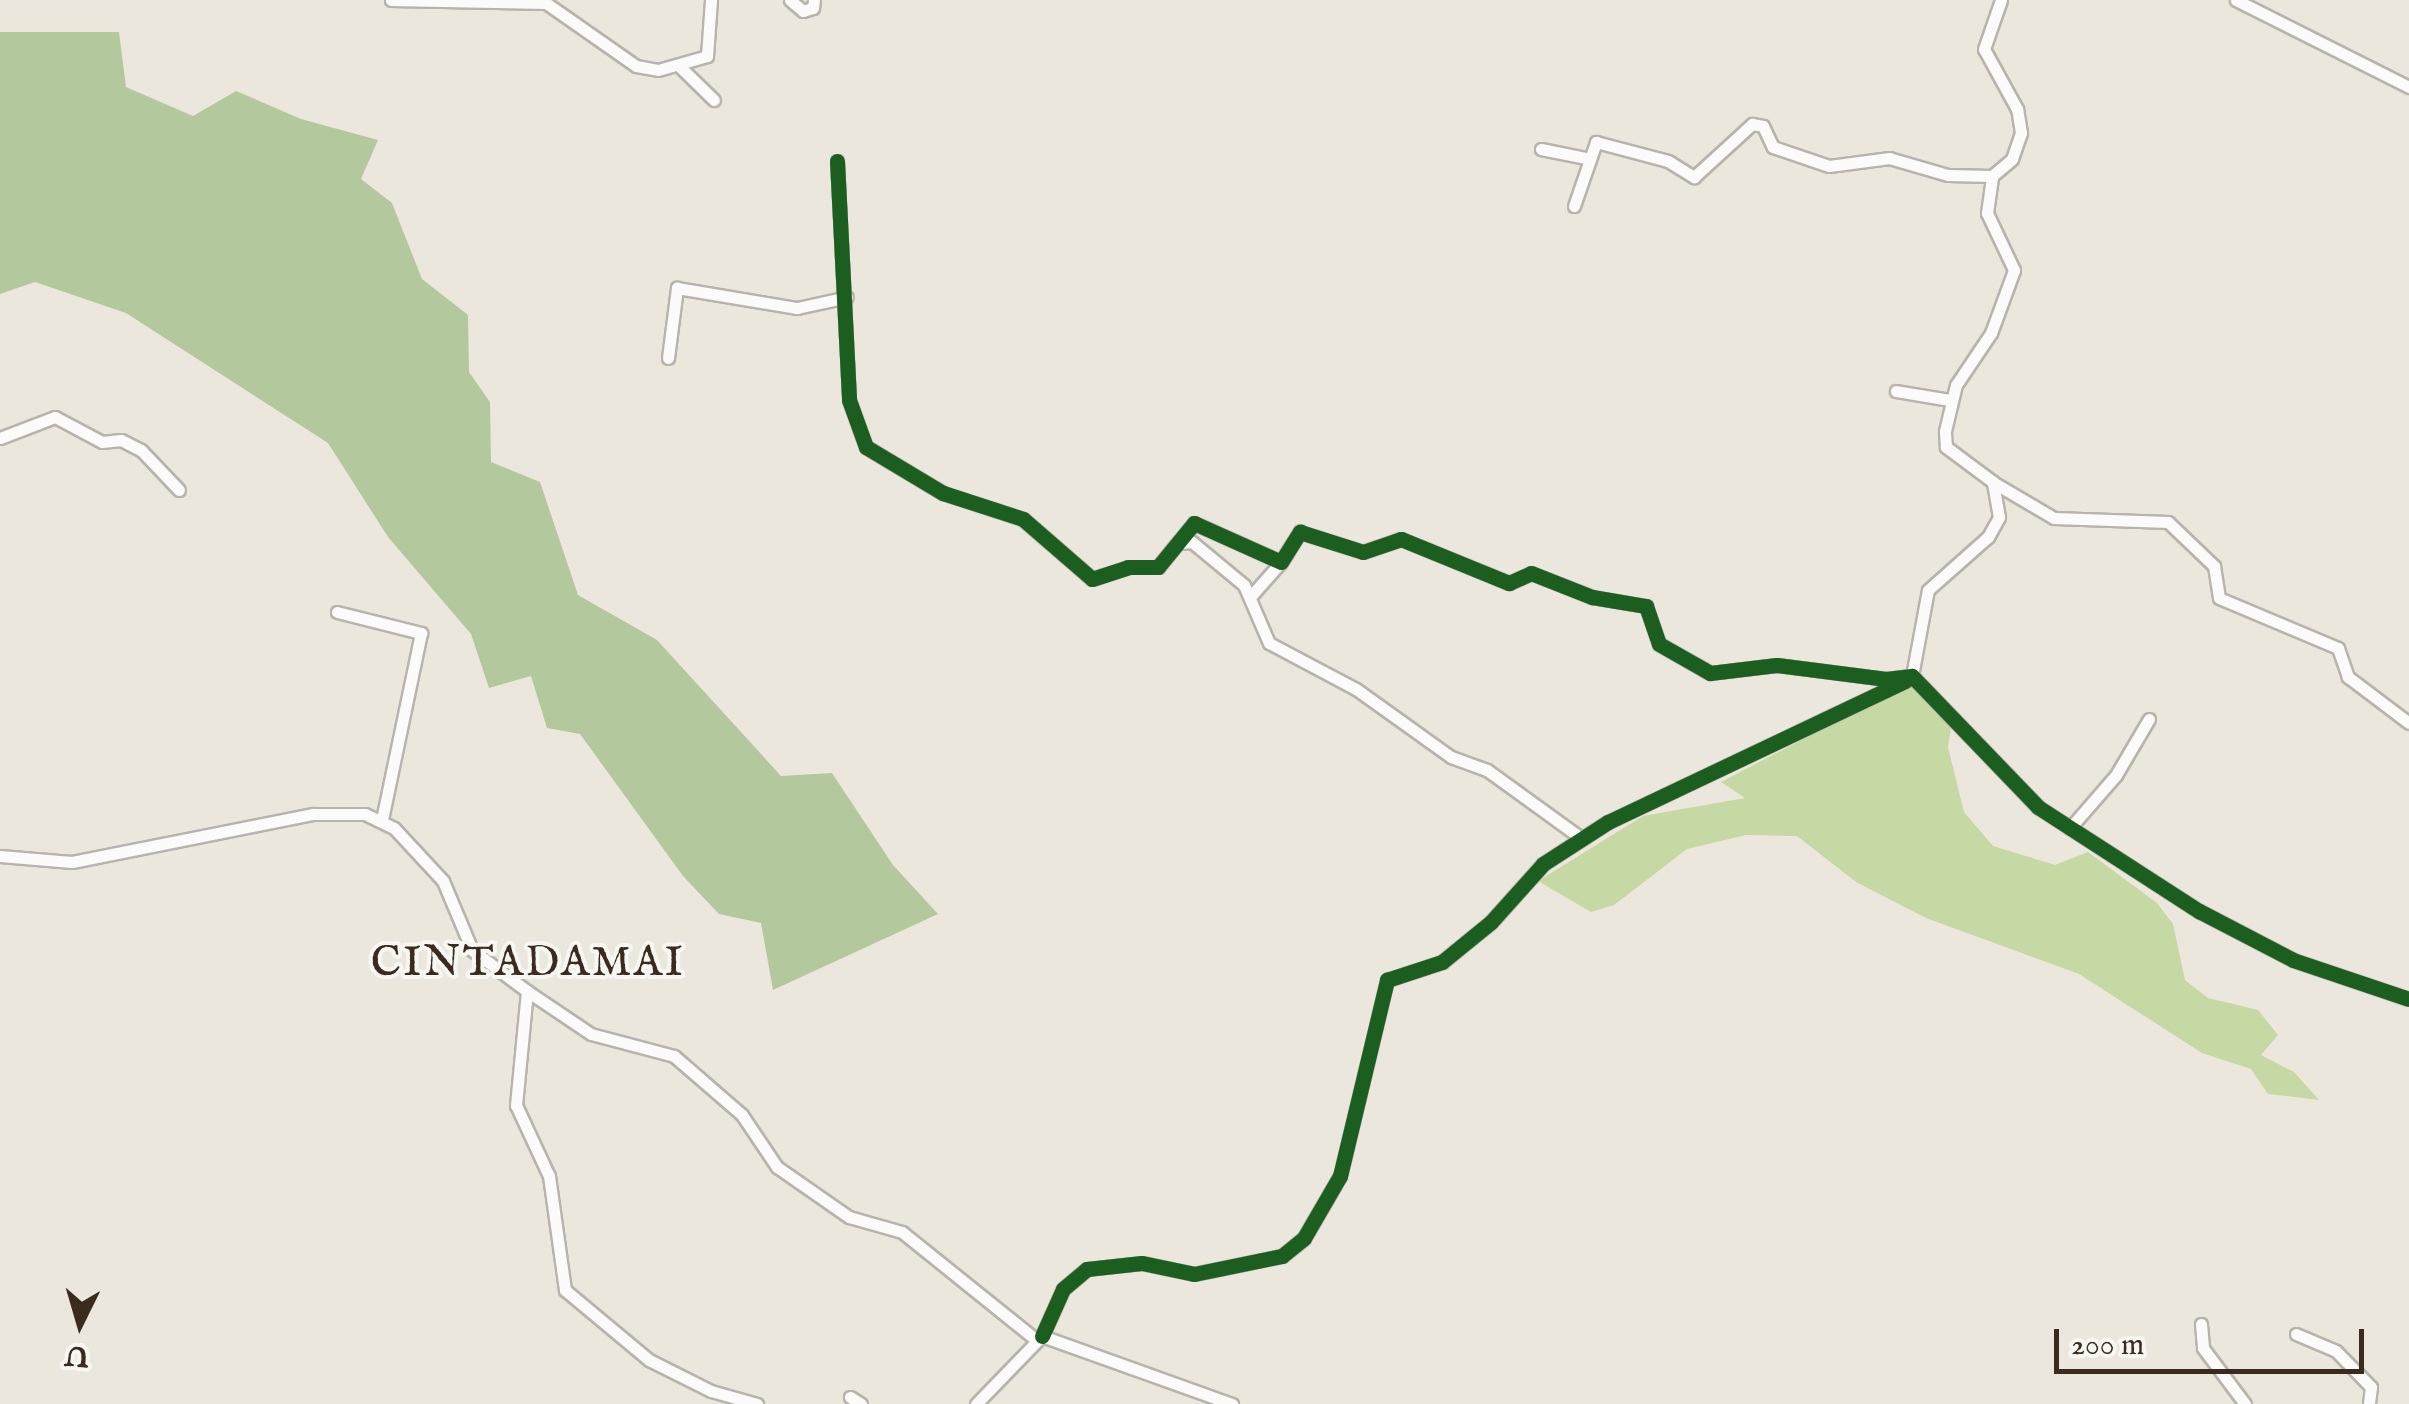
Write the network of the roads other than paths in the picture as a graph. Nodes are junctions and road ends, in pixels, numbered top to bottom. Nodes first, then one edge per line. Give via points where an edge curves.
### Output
1 (391, 0) edge
2 (514, 0) edge
3 (711, 0) edge
4 (790, 0) edge
5 (814, 0) edge
6 (2001, 0) edge
7 (2236, 0) edge
8 (547, 2) edge
9 (678, 66) junction
10 (2409, 87) edge
11 (714, 100) dead end
12 (1540, 149) dead end
13 (1590, 159) junction
14 (837, 161) dead end
15 (1992, 176) junction
16 (1574, 206) dead end
17 (847, 297) junction
18 (668, 358) dead end
19 (1896, 390) dead end
20 (1950, 400) junction
21 (0, 438) edge
22 (1993, 482) junction
23 (179, 490) dead end
24 (1174, 554) junction
25 (1281, 562) junction
26 (1250, 598) junction
27 (337, 612) dead end
28 (1908, 678) junction
29 (2149, 719) dead end
30 (2409, 723) edge
31 (382, 820) junction
32 (2070, 828) junction
33 (1581, 838) junction
34 (0, 856) edge
35 (527, 991) junction
36 (2409, 999) edge
37 (2201, 1324) dead end
38 (2296, 1334) dead end
39 (1038, 1337) junction
40 (757, 1404) edge
41 (976, 1404) edge
42 (1232, 1404) edge
43 (2246, 1404) edge
44 (2369, 1404) edge

1 - 2 street
2 - 8 street
3 - 9 street via 707,56
4 - 5 street via 803,11
6 - 15 street via 1984,49 2017,109 2021,133 2012,160
7 - 10 street
8 - 9 street via 636,66
9 - 11 street
12 - 13 street
13 - 15 street via 1599,142 1668,161 1695,177 1754,124 1765,128 1771,146 1822,164 1849,168 1890,158 1950,176
13 - 16 street
14 - 17 street
15 - 20 street via 1988,224 2014,270 1990,333
17 - 18 street via 798,308 677,288
17 - 24 street via 849,400 866,448 943,493 1023,519 1092,579 1128,567 1156,568
19 - 20 street
20 - 22 street via 1946,447
21 - 23 street via 55,417 102,442 121,440 142,450
22 - 28 street via 1998,516 1988,538 1938,577 1921,604
22 - 30 street via 2054,518 2168,522 2214,566 2219,598 2338,648 2348,677
24 - 25 street via 1189,526 1198,523
24 - 26 street via 1189,540 1244,585
25 - 26 street
25 - 28 street via 1300,532 1363,552 1397,539 1414,541 1509,583 1531,573 1592,597 1646,606 1659,644 1710,673 1778,665
26 - 33 street via 1270,642 1356,689 1454,758 1487,770
27 - 31 street via 421,633
28 - 32 street via 1986,760
28 - 33 street via 1838,716 1658,794
29 - 32 street via 2116,775
31 - 34 street via 348,812 313,814 53,864
31 - 35 street via 412,842 443,881 472,950
32 - 36 street via 2261,943
33 - 39 street via 1543,864 1491,922 1442,962 1394,976 1382,987 1340,1176 1304,1238 1282,1256 1217,1273 1142,1263 1087,1269 1062,1290
35 - 39 street via 592,1034 674,1056 742,1115 776,1167 849,1217 916,1241
35 - 40 street via 516,1105 550,1176 564,1290 649,1360 711,1391
37 - 43 street via 2203,1348
38 - 44 street via 2336,1351 2371,1388
39 - 41 street
39 - 42 street

